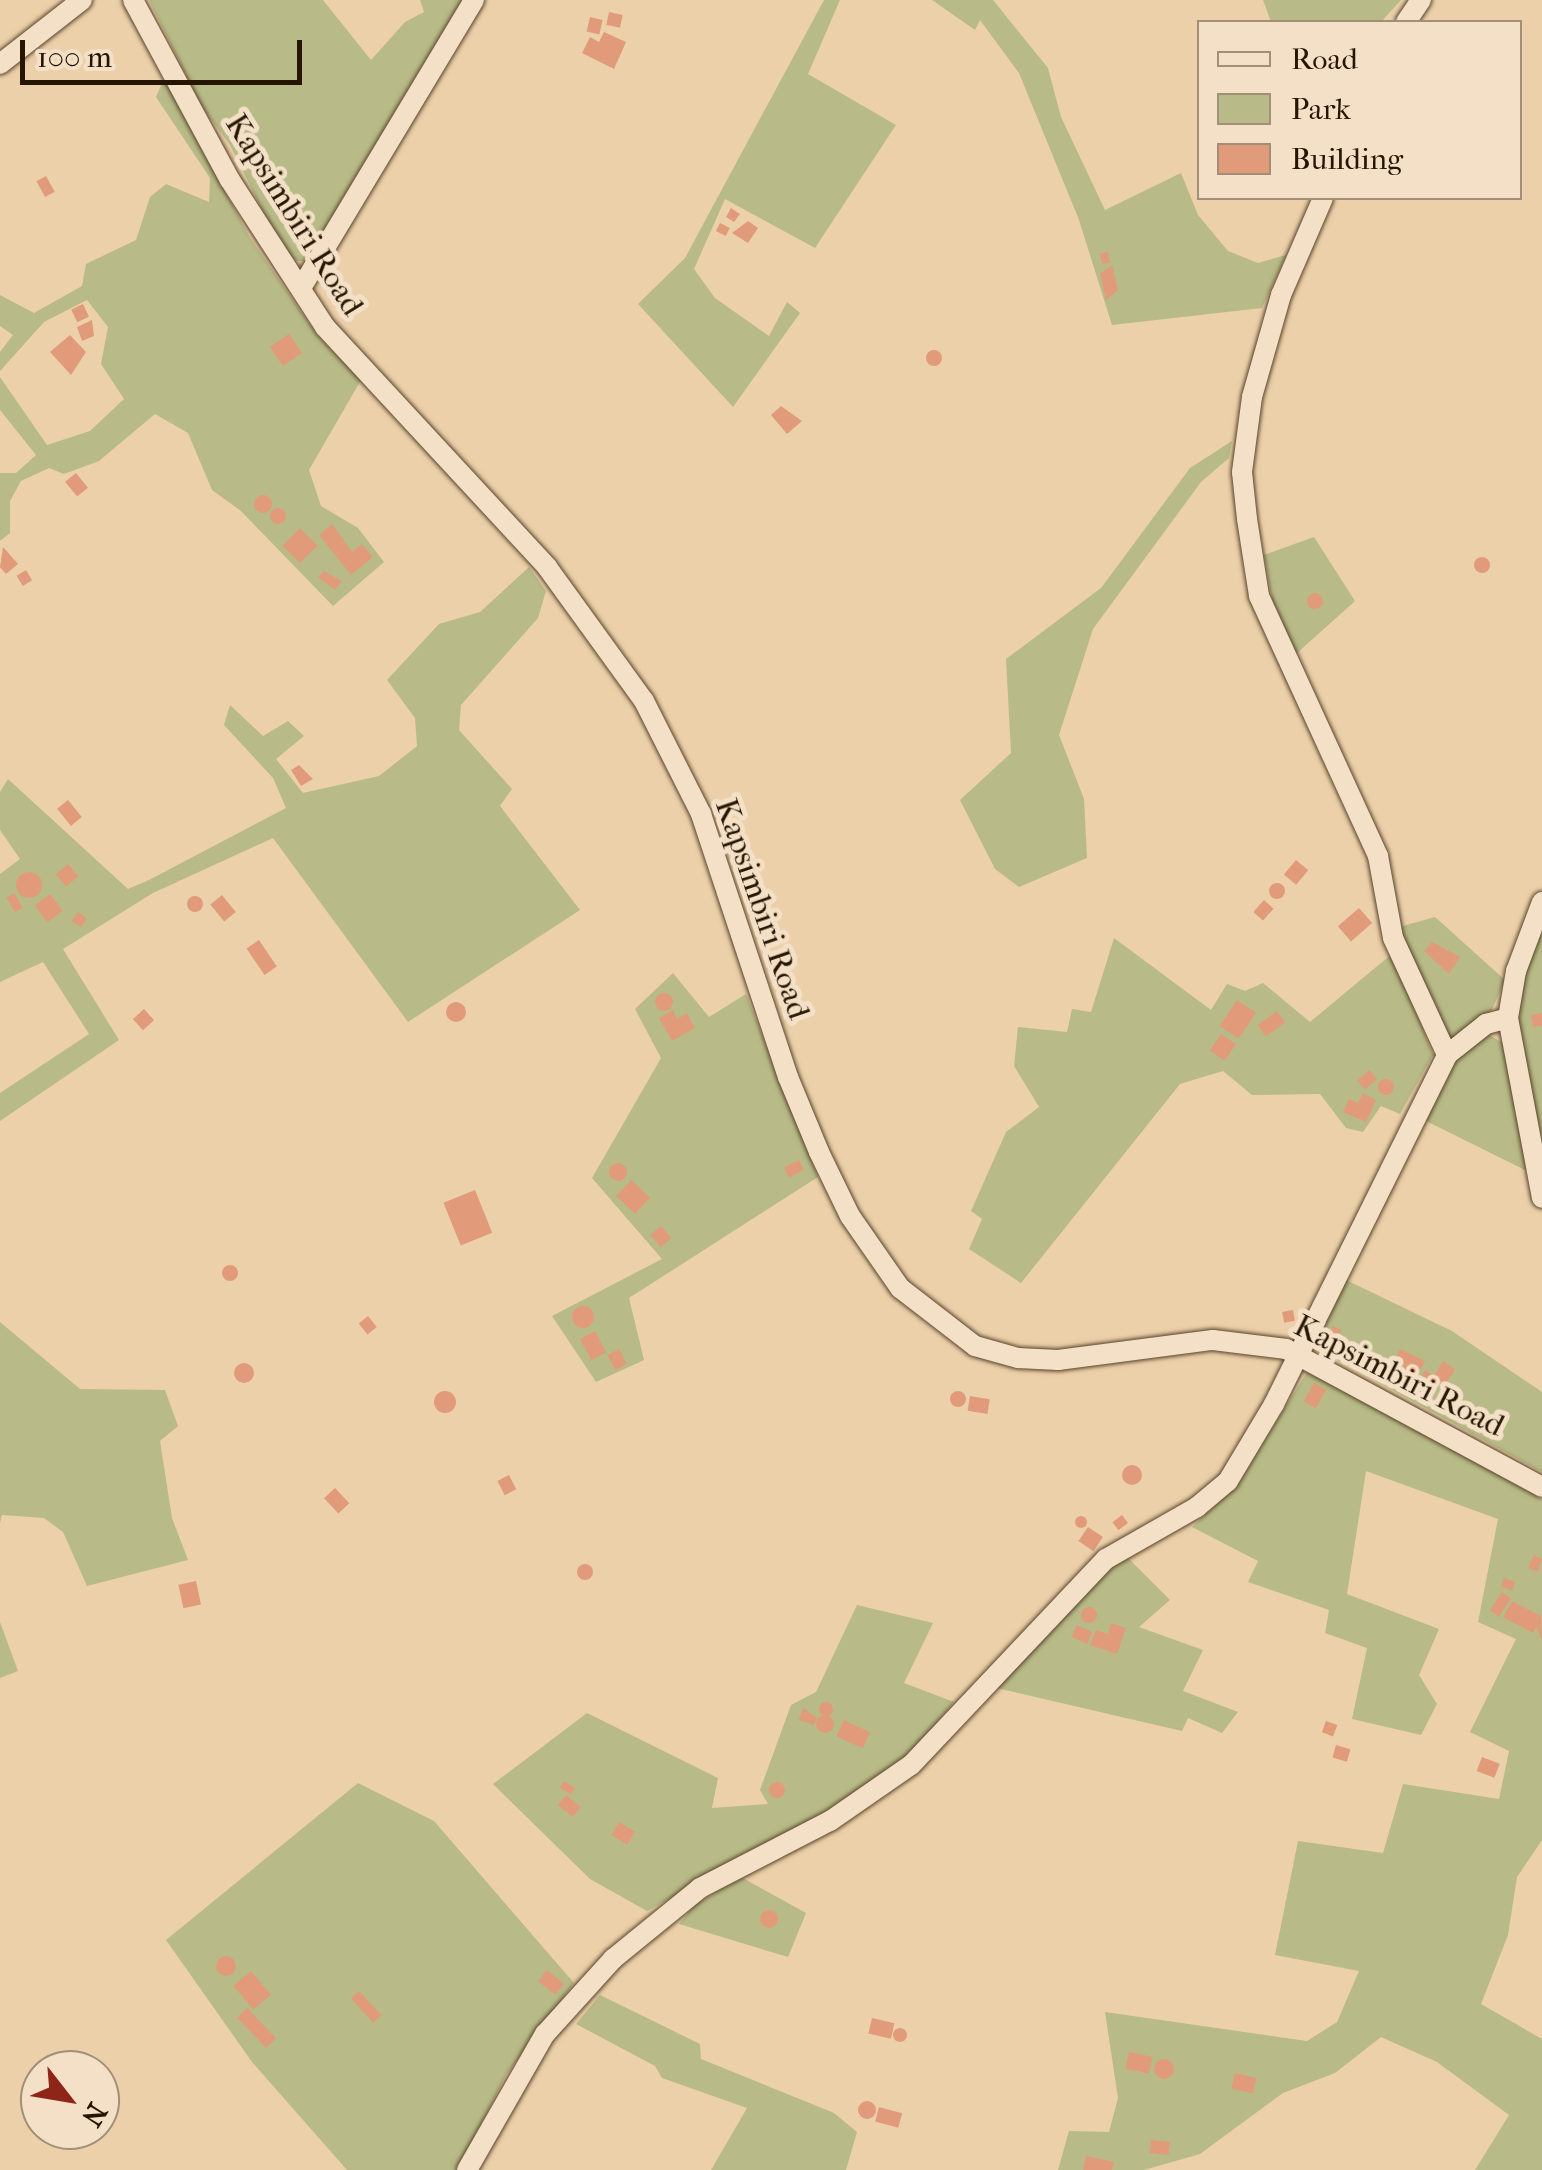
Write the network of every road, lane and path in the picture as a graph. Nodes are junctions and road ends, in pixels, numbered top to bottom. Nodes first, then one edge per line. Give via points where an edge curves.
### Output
1 (82, 0) edge
2 (133, 0) edge
3 (474, 0) edge
4 (0, 64) edge
5 (1321, 200) edge
6 (300, 288) junction
7 (1542, 902) edge
8 (1508, 1018) junction
9 (1447, 1055) junction
10 (1542, 1198) edge
11 (1298, 1354) junction
12 (1542, 1487) edge
13 (467, 2170) edge

1 - 4 street
2 - 6 street, Kapsimbiri Road via 230,180
3 - 6 street
5 - 9 street via 1281,294 1252,397 1242,472 1247,520 1259,596 1378,856 1393,938
6 - 11 street, Kapsimbiri Road via 325,328 547,567 644,700 701,814 813,1137 850,1216 900,1288 975,1346 1018,1358 1058,1360 1213,1340 1247,1340
7 - 8 street via 1516,971
8 - 9 street via 1486,1024
8 - 10 street
9 - 11 street
11 - 12 street, Kapsimbiri Road
11 - 13 street via 1228,1481 1106,1559 910,1765 830,1821 700,1888 612,1960 546,2034

